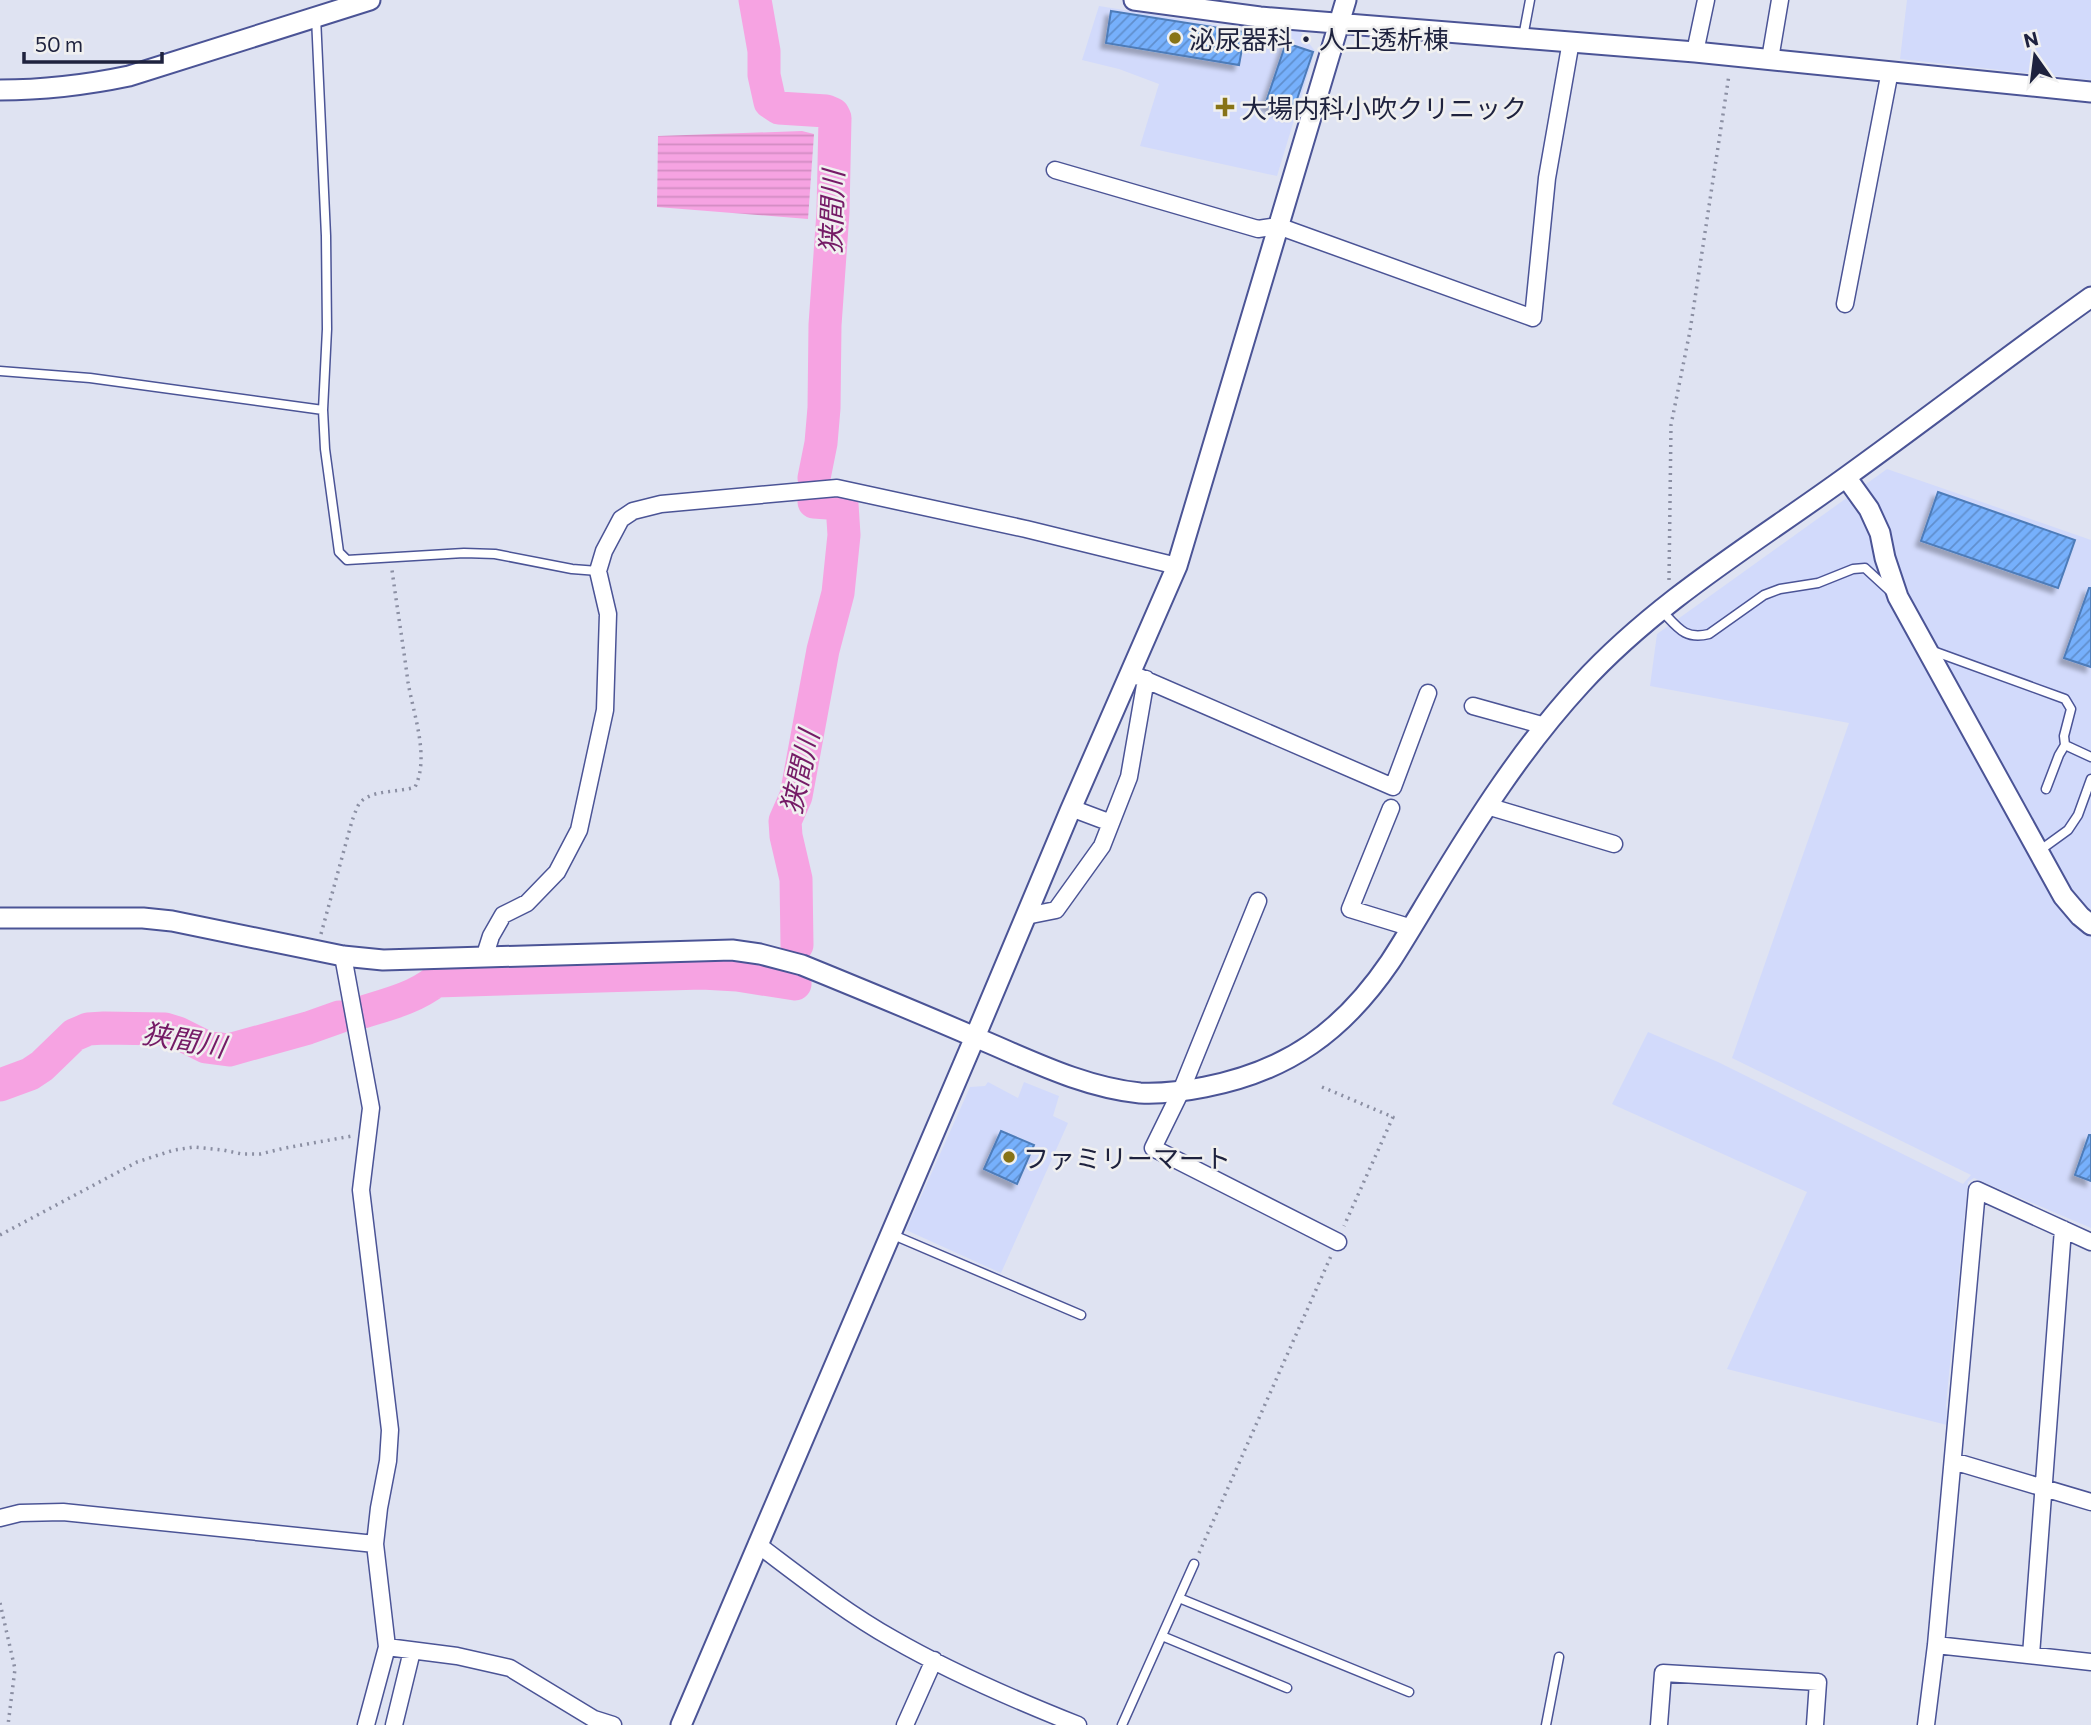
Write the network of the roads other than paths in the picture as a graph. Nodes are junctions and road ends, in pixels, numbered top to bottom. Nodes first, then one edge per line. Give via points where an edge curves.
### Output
1 (370, 0) edge
2 (1134, 0) edge
3 (1346, 0) edge
4 (1531, 0) edge
5 (1706, 0) edge
6 (1780, 0) edge
7 (316, 17) junction
8 (1340, 23) junction
9 (1523, 37) junction
10 (1571, 41) junction
11 (1695, 52) junction
12 (1770, 59) junction
13 (1890, 71) junction
14 (0, 90) edge
15 (2091, 92) edge
16 (1055, 170) dead end
17 (1278, 226) junction
18 (2091, 297) edge
19 (1845, 304) dead end
20 (0, 371) edge
21 (323, 410) junction
22 (1846, 477) junction
23 (1177, 565) junction
24 (598, 571) junction
25 (1898, 597) junction
26 (1665, 607) junction
27 (1927, 648) junction
28 (1138, 676) junction
29 (1428, 693) dead end
30 (1473, 706) dead end
31 (1545, 726) junction
32 (2065, 745) junction
33 (2091, 757) edge
34 (2091, 779) edge
35 (2046, 789) dead end
36 (1487, 806) junction
37 (1071, 808) junction
38 (1391, 808) dead end
39 (1111, 822) junction
40 (1614, 844) dead end
41 (2039, 851) junction
42 (1258, 901) dead end
43 (1026, 916) junction
44 (0, 918) edge
45 (2091, 925) edge
46 (1412, 928) junction
47 (343, 956) junction
48 (484, 958) junction
49 (975, 1037) junction
50 (1181, 1091) junction
51 (2063, 1229) junction
52 (891, 1234) junction
53 (1338, 1242) road end
54 (2091, 1242) edge
55 (1081, 1315) dead end
56 (1952, 1461) junction
57 (2043, 1488) junction
58 (2091, 1502) edge
59 (0, 1518) edge
60 (375, 1544) junction
61 (757, 1544) junction
62 (1194, 1564) road end
63 (1179, 1598) junction
64 (1162, 1636) junction
65 (1936, 1645) junction
66 (387, 1647) junction
67 (412, 1651) junction
68 (2031, 1655) junction
69 (1559, 1657) dead end
70 (934, 1660) junction
71 (2091, 1662) edge
72 (1287, 1688) dead end
73 (1409, 1692) dead end
74 (366, 1725) edge
75 (394, 1725) edge
76 (613, 1725) edge
77 (681, 1725) edge
78 (905, 1725) edge
79 (1078, 1725) edge
80 (1122, 1725) edge
81 (1546, 1725) edge
82 (1659, 1725) edge
83 (1815, 1725) edge
84 (1926, 1725) edge

1 - 7 street
2 - 8 street
3 - 8 street
4 - 9 lane
5 - 11 street
6 - 12 street
7 - 14 street via 129,76 54,88
7 - 21 lane via 326,236
8 - 9 street
8 - 17 street
9 - 10 street
10 - 11 street
10 - 17 street via 1548,178 1533,318
11 - 12 street
12 - 13 street
13 - 15 street
13 - 19 street
16 - 17 street via 1258,229
17 - 23 street
18 - 22 street
20 - 21 lane via 90,378
21 - 24 lane via 339,552 347,560 495,554
22 - 25 street via 1880,533
22 - 26 street
23 - 24 street via 837,488 661,504 633,511 621,519
23 - 28 street
24 - 48 street via 608,614 605,710 579,830 557,872 527,903 503,915
25 - 26 lane via 1865,568 1853,569 1818,583 1764,595 1709,634 1699,636 1677,627
25 - 27 street
26 - 31 street via 1614,650
27 - 32 lane via 2066,699 2071,709
27 - 41 street
28 - 29 street via 1393,787
28 - 37 street
28 - 39 street via 1129,778
30 - 31 street
31 - 36 street
32 - 33 lane
32 - 35 lane
34 - 41 lane via 2068,830
36 - 40 street
36 - 46 street
37 - 39 street
37 - 43 street
38 - 46 street via 1350,909
39 - 43 street via 1102,846 1056,910
41 - 45 street via 2063,895
42 - 50 street
43 - 49 street
44 - 47 street via 172,921
46 - 50 street via 1365,997 1318,1040 1261,1071
47 - 48 street
47 - 60 street via 371,1108 361,1190 390,1430
48 - 49 street via 698,949 760,954 802,965
49 - 50 street via 1097,1085 1143,1093
49 - 52 street
50 - 53 street via 1153,1147
51 - 54 street
51 - 56 street via 1977,1190
51 - 57 street
52 - 55 lane
52 - 61 street
56 - 57 street
56 - 65 street
57 - 58 street
57 - 68 street
59 - 60 street via 63,1512
60 - 66 street
61 - 70 street via 839,1605
61 - 77 street
62 - 63 lane
63 - 64 lane
63 - 73 lane
64 - 72 lane
64 - 80 lane
65 - 68 street
65 - 84 street
66 - 67 street
66 - 74 street
67 - 75 street
67 - 76 street via 510,1668 594,1719
68 - 71 street
69 - 81 lane
70 - 78 street
70 - 79 street via 1011,1699
82 - 83 street via 1662,1673 1818,1682

